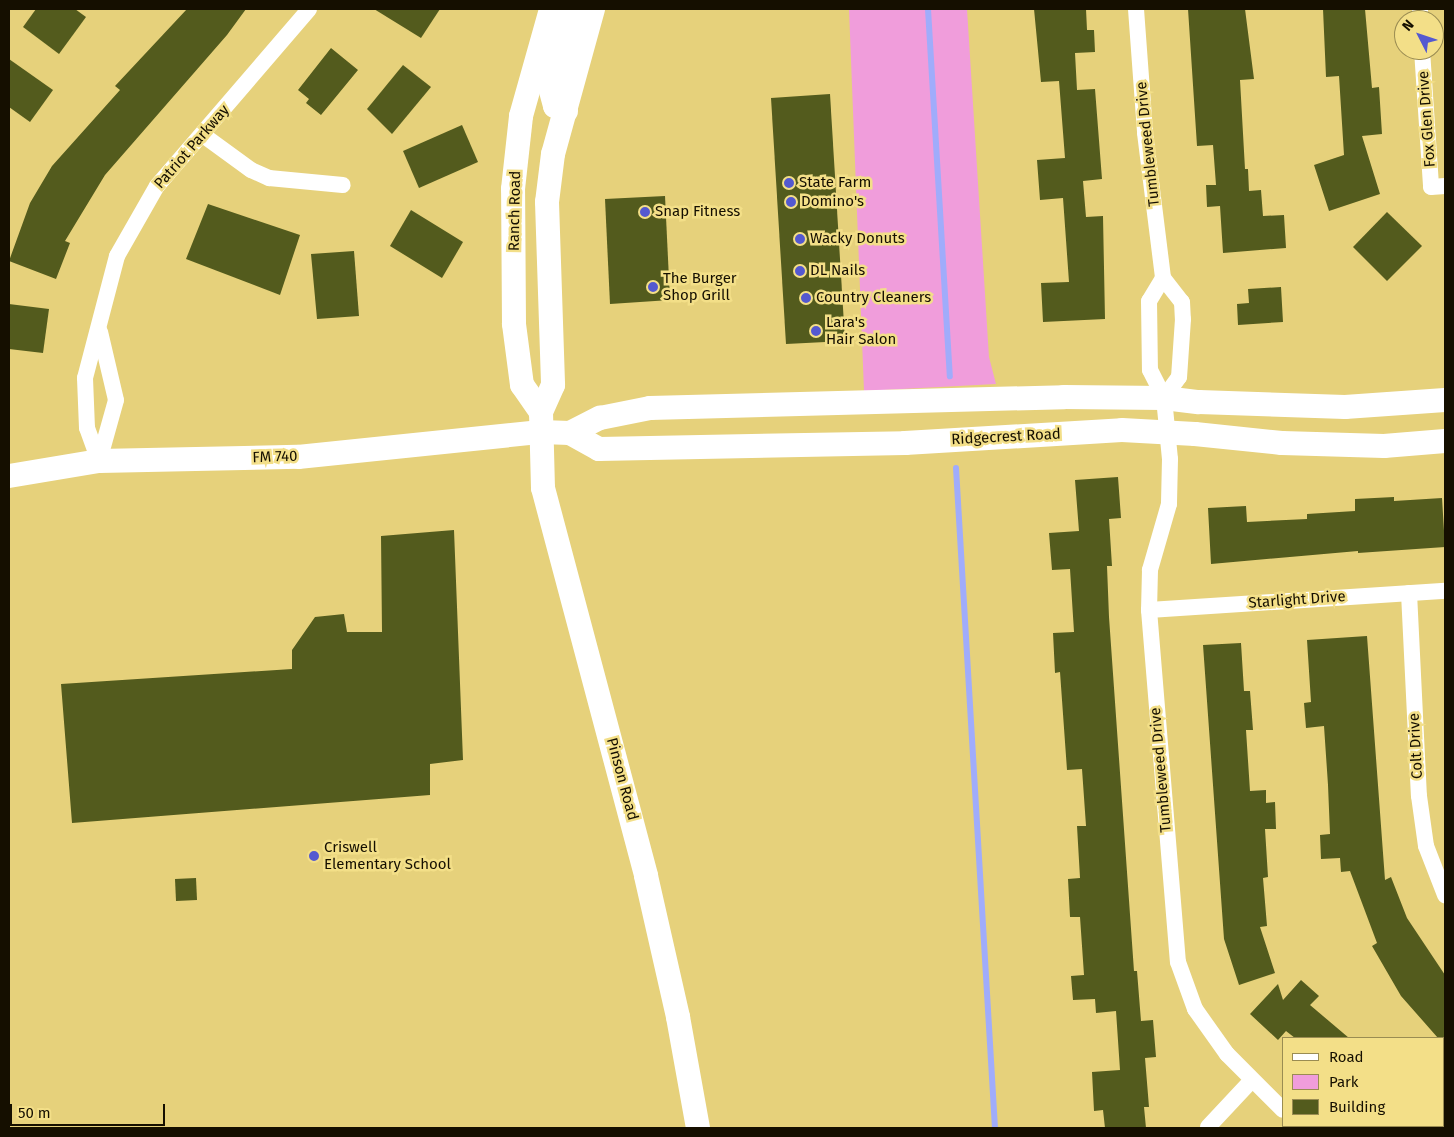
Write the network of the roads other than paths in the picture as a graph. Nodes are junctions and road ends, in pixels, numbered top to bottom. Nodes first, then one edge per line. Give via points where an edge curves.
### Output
1 (309, 9) edge
2 (551, 9) edge
3 (570, 9) edge
4 (593, 9) edge
5 (1136, 9) edge
6 (1423, 60) edge
7 (566, 111) junction
8 (203, 135) junction
9 (343, 185) dead end
10 (1438, 187) edge
11 (1163, 278) junction
12 (100, 332) junction
13 (1164, 398) junction
14 (1445, 400) edge
15 (541, 422) junction
16 (1167, 432) junction
17 (570, 433) junction
18 (1445, 441) edge
19 (99, 461) junction
20 (9, 476) edge
21 (1445, 590) edge
22 (1409, 593) junction
23 (1149, 610) junction
24 (1445, 895) edge
25 (1252, 1080) junction
26 (1282, 1109) edge
27 (1208, 1127) dead end
28 (698, 1128) edge

1 - 8 street, Patriot Parkway
2 - 15 main road, Ranch Road via 521,116 513,189 514,324 522,385
3 - 7 main road via 549,83 555,106
4 - 7 main road
5 - 11 street, Tumbleweed Drive via 1144,133
6 - 10 street, Fox Glen Drive
7 - 15 main road via 553,154 547,202 553,385
8 - 9 street via 251,170 269,178
8 - 12 street, Patriot Parkway via 157,186 117,256
11 - 13 street, Tumbleweed Drive via 1149,302 1151,377
11 - 13 street via 1182,302 1183,319 1179,377
12 - 19 street, Patriot Parkway via 116,400
12 - 19 street, Patriot Parkway via 90,353 85,406 87,428
13 - 14 main road, Ridgecrest Road via 1345,408
13 - 16 street, Tumbleweed Drive
13 - 17 main road, Ridgecrest Road via 650,408 600,418
15 - 17 main road, Ridgecrest Road
15 - 19 main road, FM 740 / FM 740 via 298,457
15 - 28 main road, Pinson Road via 543,488 646,876 678,1017
16 - 17 main road, Ridgecrest Road via 1122,430 905,443 642,449 599,449
16 - 18 main road, Ridgecrest Road via 1282,443 1384,446
16 - 23 street, Tumbleweed Drive via 1169,504 1150,570
19 - 20 main road, FM 740 / FM 740
21 - 22 street, Starlight Drive
22 - 23 street, Starlight Drive
22 - 24 street, Colt Drive via 1419,796 1426,846
23 - 25 street, Tumbleweed Drive via 1178,962 1195,1009 1226,1054
25 - 26 street, Tumbleweed Drive
25 - 27 street

